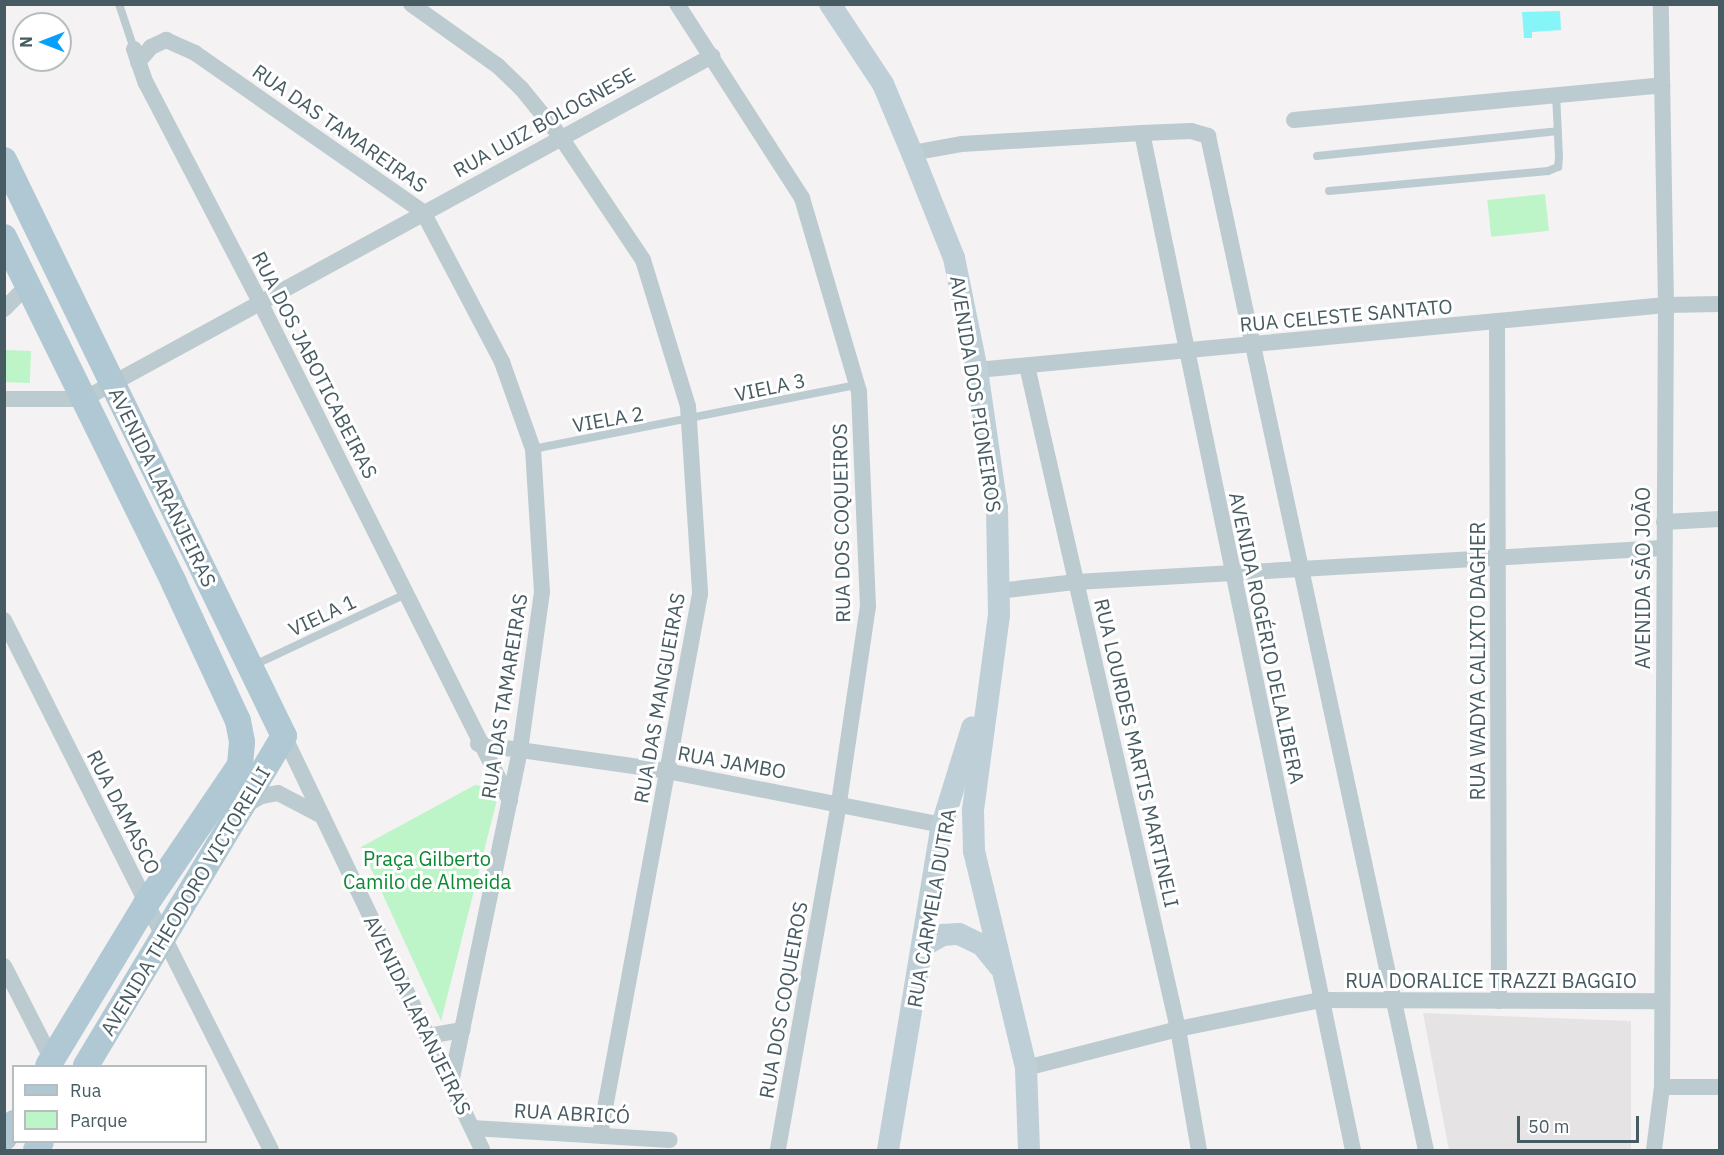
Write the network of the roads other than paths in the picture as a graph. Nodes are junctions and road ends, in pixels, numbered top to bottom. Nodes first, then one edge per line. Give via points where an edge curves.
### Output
1 (119, 4) edge
2 (411, 4) edge
3 (677, 4) edge
4 (830, 4) edge
5 (1661, 4) edge
6 (136, 55) junction
7 (712, 56) junction
8 (1662, 85) junction
9 (1556, 93) junction
10 (1294, 120) dead end
11 (1558, 131) junction
12 (1142, 133) junction
13 (560, 136) junction
14 (912, 153) junction
15 (1317, 156) dead end
16 (4, 160) edge
17 (1329, 191) dead end
18 (423, 212) junction
19 (4, 237) edge
20 (28, 285) junction
21 (260, 302) junction
22 (1719, 304) edge
23 (1666, 305) junction
24 (4, 309) edge
25 (1497, 321) junction
26 (1254, 345) junction
27 (1185, 351) junction
28 (1027, 366) junction
29 (976, 370) junction
30 (113, 383) junction
31 (857, 385) junction
32 (4, 399) edge
33 (84, 399) junction
34 (690, 420) junction
35 (533, 449) junction
36 (1719, 519) edge
37 (1664, 522) junction
38 (1664, 548) junction
39 (1498, 558) junction
40 (1302, 569) junction
41 (1232, 573) junction
42 (1076, 582) junction
43 (998, 591) junction
44 (406, 594) junction
45 (6, 630) edge
46 (252, 666) junction
47 (991, 670) junction
48 (284, 736) junction
49 (478, 744) junction
50 (520, 750) junction
51 (240, 765) joint
52 (667, 771) junction
53 (510, 801) junction
54 (840, 803) junction
55 (240, 808) junction
56 (322, 816) junction
57 (942, 825) junction
58 (974, 851) junction
59 (146, 904) junction
60 (163, 937) junction
61 (923, 946) junction
62 (4, 966) edge
63 (1005, 975) junction
64 (1321, 1000) junction
65 (1395, 1001) junction
66 (1499, 1001) junction
67 (1660, 1001) junction
68 (1178, 1029) junction
69 (462, 1030) junction
70 (428, 1036) junction
71 (50, 1063) edge
72 (87, 1065) edge
73 (1026, 1068) junction
74 (451, 1083) junction
75 (1662, 1087) junction
76 (1719, 1087) edge
77 (472, 1128) junction
78 (600, 1135) junction
79 (670, 1140) dead end
80 (271, 1150) edge
81 (482, 1150) edge
82 (778, 1150) edge
83 (888, 1150) edge
84 (1029, 1150) edge
85 (1199, 1150) edge
86 (1353, 1150) edge
87 (1426, 1150) edge
88 (1654, 1150) edge

1 - 6 lane, RUA DOS JABOTICABEIRAS
2 - 13 street, RUA DAS MANGUEIRAS via 498,66
3 - 7 street, RUA DOS COQUEIROS
4 - 14 main road, AVENIDA DOS PIONEIROS via 883,84
5 - 8 street, AVENIDA SÃO JOÃO
6 - 18 street, RUA DAS TAMAREIRAS via 166,40 195,53
6 - 21 street, RUA DOS JABOTICABEIRAS
7 - 13 street, RUA LUIZ BOLOGNESE
7 - 31 street, RUA DOS COQUEIROS via 802,198
8 - 9 street
8 - 23 street, AVENIDA SÃO JOÃO
9 - 10 street
9 - 11 lane
11 - 15 lane
11 - 17 lane via 1558,167 1548,171
12 - 14 street via 962,144
12 - 26 street via 1191,131 1208,136
12 - 27 street, AVENIDA ROGÉRIO DELALIBERA
13 - 18 street, RUA LUIZ BOLOGNESE
13 - 34 street, RUA DAS MANGUEIRAS via 643,260
14 - 29 main road, AVENIDA DOS PIONEIROS via 954,258
16 - 30 main road, AVENIDA LARANJEIRAS
18 - 21 street, RUA LUIZ BOLOGNESE
18 - 35 street, RUA DAS TAMAREIRAS via 502,362
19 - 20 main road, AVENIDA LARANJEIRAS
20 - 24 street
20 - 33 main road, AVENIDA LARANJEIRAS
21 - 30 street, RUA LUIZ BOLOGNESE
21 - 44 street, RUA DOS JABOTICABEIRAS
22 - 23 street, RUA CELESTE SANTATO
23 - 25 street, RUA CELESTE SANTATO
23 - 37 street, AVENIDA SÃO JOÃO
25 - 26 street, RUA CELESTE SANTATO
25 - 39 street, RUA WADYA CALIXTO DAGHER
26 - 27 street, RUA CELESTE SANTATO
26 - 40 street
27 - 28 street, RUA CELESTE SANTATO
27 - 41 street, AVENIDA ROGÉRIO DELALIBERA
28 - 29 street, RUA CELESTE SANTATO
28 - 42 street, RUA LOURDES MARTIS MARTINELI
29 - 43 main road, AVENIDA DOS PIONEIROS via 996,508
30 - 33 street, RUA LUIZ BOLOGNESE
30 - 46 main road, AVENIDA LARANJEIRAS
31 - 34 lane, VIELA 3
31 - 54 street, RUA DOS COQUEIROS via 868,606
32 - 33 street
33 - 51 main road, AVENIDA LARANJEIRAS via 238,721 242,742
34 - 35 lane, VIELA 2
34 - 52 street, RUA DAS MANGUEIRAS via 700,594
35 - 50 street, RUA DAS TAMAREIRAS via 543,592
36 - 37 street
37 - 38 street, AVENIDA SÃO JOÃO
38 - 39 street
38 - 67 street, AVENIDA SÃO JOÃO
39 - 40 street
39 - 66 street, RUA WADYA CALIXTO DAGHER
40 - 41 street
40 - 65 street
41 - 42 street
41 - 64 street, AVENIDA ROGÉRIO DELALIBERA
42 - 43 street
42 - 68 street, RUA LOURDES MARTIS MARTINELI
43 - 47 main road, AVENIDA DOS PIONEIROS via 999,615
44 - 46 lane, VIELA 1
44 - 49 street, RUA DOS JABOTICABEIRAS
45 - 59 street, RUA DAMASCO
46 - 48 main road, AVENIDA LARANJEIRAS
47 - 57 main road, RUA CARMELA DUTRA
47 - 58 main road via 973,811
48 - 55 main road, AVENIDA THEODORO VICTORELLI
48 - 56 street, AVENIDA LARANJEIRAS
49 - 50 street, RUA JAMBO
49 - 53 street, RUA DOS JABOTICABEIRAS
50 - 52 street, RUA JAMBO
50 - 53 street, RUA DAS TAMAREIRAS
51 - 59 main road, AVENIDA THEODORO VICTORELLI
52 - 54 street, RUA JAMBO
52 - 78 street, RUA DAS MANGUEIRAS
53 - 69 street, RUA DAS TAMAREIRAS
54 - 57 street, RUA JAMBO
54 - 82 street, RUA DOS COQUEIROS
55 - 56 street via 261,796 278,793
55 - 60 main road, AVENIDA THEODORO VICTORELLI
56 - 70 street, AVENIDA LARANJEIRAS
57 - 58 main road
57 - 61 main road, RUA CARMELA DUTRA
58 - 63 main road
59 - 60 street, RUA DAMASCO
59 - 71 main road, AVENIDA THEODORO VICTORELLI
60 - 72 main road, AVENIDA THEODORO VICTORELLI
60 - 80 street, RUA DAMASCO
61 - 63 main road via 943,935 960,934 982,945
61 - 83 main road, RUA CARMELA DUTRA
62 - 71 street
63 - 73 main road
64 - 65 street, RUA DORALICE TRAZZI BAGGIO
64 - 68 street, RUA DORALICE TRAZZI BAGGIO
64 - 86 street, AVENIDA ROGÉRIO DELALIBERA
65 - 66 street, RUA DORALICE TRAZZI BAGGIO
65 - 87 street
66 - 67 street, RUA DORALICE TRAZZI BAGGIO
67 - 75 street, AVENIDA SÃO JOÃO
68 - 73 street, RUA DORALICE TRAZZI BAGGIO
68 - 85 street, RUA LOURDES MARTIS MARTINELI
69 - 70 street
69 - 74 street, RUA DAS TAMAREIRAS
70 - 74 street, AVENIDA LARANJEIRAS
73 - 84 main road
74 - 77 street, AVENIDA LARANJEIRAS
75 - 76 street
75 - 88 street, AVENIDA SÃO JOÃO
77 - 78 street, RUA ABRICÓ
77 - 81 street, AVENIDA LARANJEIRAS
78 - 79 street, RUA ABRICÓ

